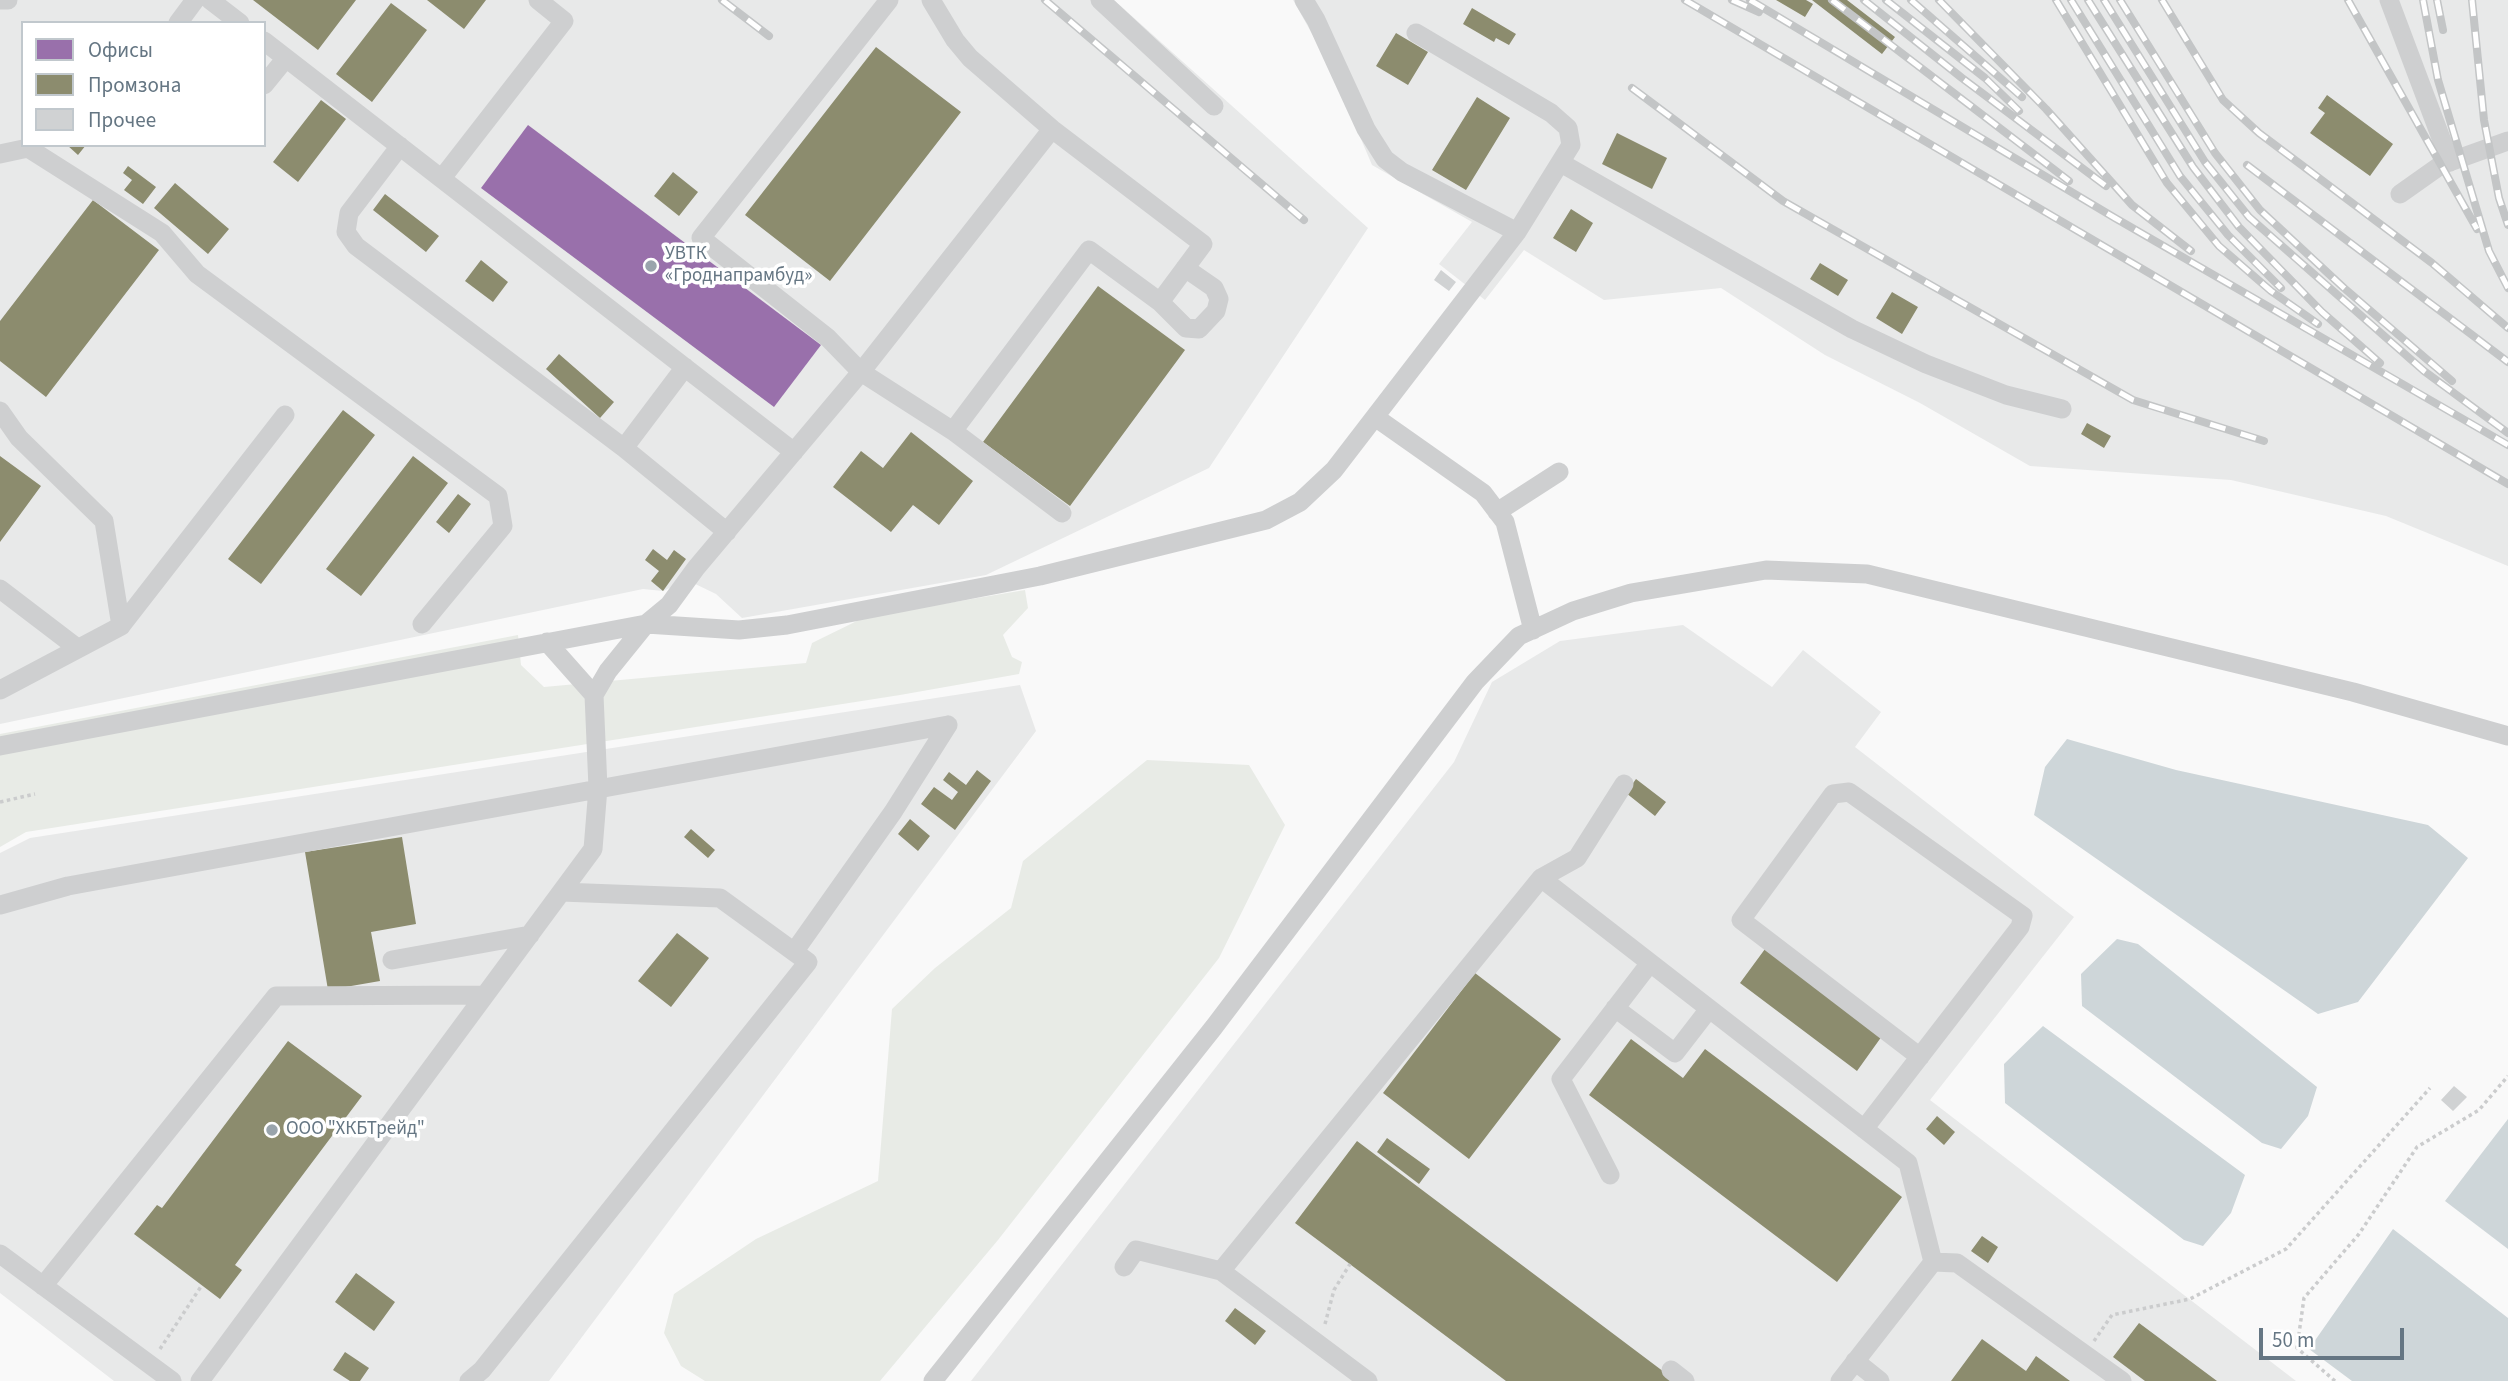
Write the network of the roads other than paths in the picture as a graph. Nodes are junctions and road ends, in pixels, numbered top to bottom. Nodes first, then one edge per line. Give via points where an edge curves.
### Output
1 (0, 0) edge
2 (9, 0) edge
3 (195, 0) edge
4 (210, 0) edge
5 (538, 0) edge
6 (889, 0) edge
7 (931, 0) edge
8 (1100, 0) edge
9 (1304, 0) edge
10 (2389, 0) edge
11 (179, 21) edge
12 (237, 21) edge
13 (1416, 33) dead end
14 (266, 43) edge
15 (286, 58) junction
16 (266, 83) edge
17 (1214, 106) dead end
18 (1052, 129) junction
19 (2508, 141) edge
20 (400, 146) junction
21 (0, 154) edge
22 (2450, 162) junction
23 (1561, 163) junction
24 (442, 178) junction
25 (2400, 194) dead end
26 (1517, 232) junction
27 (1185, 268) junction
28 (1160, 302) junction
29 (685, 368) junction
30 (861, 372) junction
31 (2062, 409) dead end
32 (0, 411) edge
33 (285, 415) dead end
34 (1375, 417) junction
35 (953, 431) junction
36 (624, 448) junction
37 (794, 452) junction
38 (1559, 472) dead end
39 (1497, 512) junction
40 (1062, 513) dead end
41 (727, 532) junction
42 (0, 589) edge
43 (422, 624) dead end
44 (646, 624) junction
45 (121, 626) junction
46 (1533, 630) junction
47 (547, 642) junction
48 (75, 647) junction
49 (0, 690) edge
50 (594, 695) junction
51 (2508, 736) edge
52 (0, 746) edge
53 (1624, 784) dead end
54 (598, 788) junction
55 (1541, 878) junction
56 (561, 892) junction
57 (0, 905) edge
58 (530, 935) junction
59 (794, 953) junction
60 (392, 960) dead end
61 (1650, 962) junction
62 (485, 995) junction
63 (1615, 1008) junction
64 (1709, 1009) junction
65 (1920, 1057) dead end
66 (1864, 1129) junction
67 (1611, 1175) dead end
68 (0, 1254) edge
69 (1933, 1262) junction
70 (1124, 1267) dead end
71 (1221, 1271) junction
72 (43, 1286) junction
73 (1855, 1361) junction
74 (172, 1381) edge
75 (200, 1381) edge
76 (469, 1381) edge
77 (933, 1381) edge
78 (1368, 1381) edge
79 (1840, 1381) edge
80 (1880, 1381) edge
81 (2122, 1381) edge

1 - 2 lane
3 - 11 lane
4 - 12 lane
5 - 24 lane via 564,21
6 - 30 lane via 701,238 828,338
7 - 18 lane via 970,58
8 - 17 lane
9 - 26 lane via 1366,130 1385,159
10 - 22 lane
13 - 23 lane via 1551,113 1568,128 1571,145
14 - 15 lane
15 - 16 lane
15 - 20 lane
18 - 27 lane via 1203,244
18 - 30 lane
19 - 22 lane
20 - 24 lane
20 - 36 lane via 349,214 346,232 356,246
21 - 43 lane via 28,148 162,233 197,274 498,496 503,526
22 - 25 lane
23 - 26 lane
23 - 31 lane via 1852,329 1995,391
24 - 29 lane
26 - 34 lane
27 - 28 lane
27 - 28 lane via 1214,288 1219,299 1216,311 1199,330 1186,328
28 - 35 lane via 1089,250
29 - 36 lane
29 - 37 lane
30 - 35 lane
30 - 37 lane
32 - 45 lane via 19,438 104,521
33 - 45 lane
34 - 39 lane via 1483,493
34 - 44 lane via 1334,470 1300,502 1266,520 1040,576 788,625 738,630
35 - 40 lane
36 - 41 lane
37 - 41 lane
38 - 39 lane
39 - 46 lane via 1505,522
41 - 44 lane via 669,605
42 - 48 lane
44 - 47 lane
44 - 50 lane
45 - 48 lane
46 - 51 lane via 1573,611 1644,590 1766,570 1867,574 2353,692
46 - 77 lane via 1520,636 1475,682 1214,1027
47 - 50 lane
47 - 52 lane
48 - 49 lane
50 - 54 lane
53 - 55 lane via 1577,858
54 - 56 lane via 593,849
54 - 57 lane via 68,886
54 - 59 lane via 948,725
55 - 61 lane
55 - 71 lane
56 - 58 lane
56 - 59 lane via 720,898
58 - 60 lane
58 - 62 lane
59 - 76 lane via 808,962
61 - 63 lane
61 - 64 lane
62 - 72 lane via 276,996
62 - 75 lane
63 - 64 lane via 1675,1054
63 - 67 lane via 1561,1079
64 - 66 lane
65 - 66 lane via 1741,920 1833,794 1849,792 2023,916 2020,927 1922,1055
66 - 69 lane via 1908,1163
68 - 72 lane
69 - 73 lane
69 - 81 lane via 1957,1264
70 - 71 lane via 1136,1250
71 - 78 lane
72 - 74 lane
73 - 79 lane
73 - 80 lane

